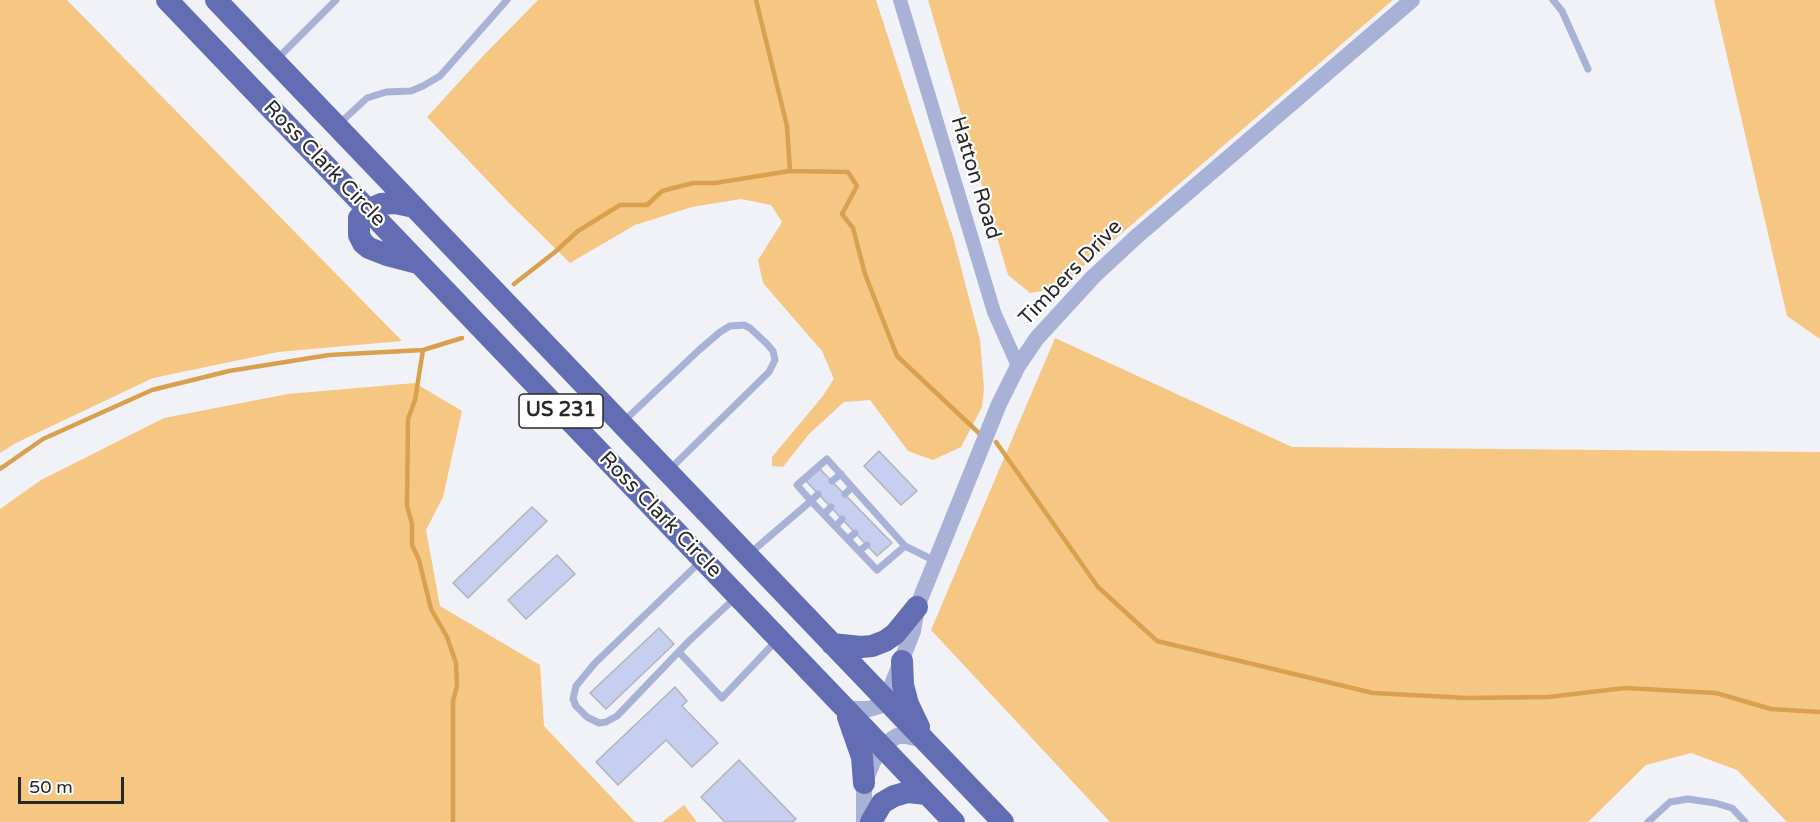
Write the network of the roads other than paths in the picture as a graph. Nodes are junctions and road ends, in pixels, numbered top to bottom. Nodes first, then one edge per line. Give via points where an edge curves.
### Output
1 (167, 0) edge
2 (336, 0) edge
3 (507, 0) edge
4 (900, 0) edge
5 (1412, 0) edge
6 (1553, 0) edge
7 (220, 1) edge
8 (195, 29) junction
9 (275, 61) junction
10 (1588, 69) dead end
11 (338, 126) junction
12 (414, 207) junction
13 (368, 210) junction
14 (1018, 366) junction
15 (621, 423) junction
16 (667, 471) junction
17 (841, 474) junction
18 (832, 481) dead end
19 (852, 487) junction
20 (818, 494) dead end
21 (845, 494) dead end
22 (863, 499) junction
23 (811, 501) junction
24 (856, 506) dead end
25 (831, 507) dead end
26 (876, 513) junction
27 (824, 514) junction
28 (842, 519) dead end
29 (869, 519) dead end
30 (836, 526) junction
31 (855, 533) dead end
32 (848, 539) junction
33 (867, 545) dead end
34 (904, 546) junction
35 (859, 551) junction
36 (747, 555) junction
37 (703, 559) junction
38 (935, 561) junction
39 (738, 596) junction
40 (917, 606) junction
41 (778, 639) junction
42 (832, 644) junction
43 (679, 652) junction
44 (902, 661) junction
45 (886, 700) junction
46 (846, 709) junction
47 (924, 740) junction
48 (882, 746) junction
49 (864, 783) junction
50 (927, 794) junction
51 (864, 822) edge
52 (871, 822) edge
53 (954, 822) edge
54 (1003, 822) edge
55 (1648, 822) edge
56 (1744, 822) edge

1 - 8 highway, Ross Clark Circle / US 231
2 - 9 lane
3 - 11 lane via 440,75 411,91 366,98
4 - 14 street, Hatton Road via 994,312
5 - 14 street, Timbers Drive via 1110,261 1058,314
6 - 10 lane via 1562,11
7 - 8 highway
7 - 9 highway, Ross Clark Circle / US 231
8 - 13 highway, Ross Clark Circle / US 231
9 - 11 highway, Ross Clark Circle / US 231
11 - 12 highway, Ross Clark Circle / US 231
12 - 13 highway via 395,203
12 - 15 highway, Ross Clark Circle / US 231
13 - 37 highway, Ross Clark Circle / US 231
14 - 38 street, Timbers Drive
15 - 16 highway, Ross Clark Circle / US 231
15 - 16 lane via 730,326 744,325 766,343 775,360 770,372
16 - 36 highway, Ross Clark Circle / US 231
17 - 18 lane
17 - 19 lane
17 - 23 lane via 827,459 797,485
19 - 21 lane
19 - 22 lane
20 - 23 lane
22 - 24 lane
22 - 26 lane
23 - 27 lane
23 - 36 lane
25 - 27 lane
26 - 29 lane
26 - 34 lane via 885,530
27 - 30 lane
28 - 30 lane
30 - 32 lane
31 - 32 lane
32 - 35 lane
33 - 35 lane
34 - 35 lane via 877,570
34 - 38 lane
36 - 42 highway, Ross Clark Circle / US 231
37 - 39 highway, Ross Clark Circle / US 231
37 - 43 lane via 595,663 576,686 576,706 587,717 606,722 617,716
38 - 40 street, Timbers Drive
39 - 41 highway, Ross Clark Circle / US 231
39 - 43 lane
40 - 42 highway via 885,641 861,647
40 - 44 street, Timbers Drive
41 - 43 lane via 722,698
41 - 46 highway, Ross Clark Circle / US 231
42 - 45 highway, Ross Clark Circle / US 231
44 - 45 street, Timbers Drive
44 - 47 highway via 908,704
45 - 46 street via 869,709
45 - 47 highway, Ross Clark Circle / US 231
46 - 48 highway, Ross Clark Circle / US 231
46 - 49 highway via 862,758
47 - 48 street via 897,736
47 - 54 highway, Ross Clark Circle / US 231
48 - 49 street
48 - 50 highway, Ross Clark Circle / US 231
49 - 51 street
50 - 52 highway via 908,792 894,796 882,803
50 - 53 highway, Ross Clark Circle / US 231
55 - 56 lane via 1670,802 1688,800 1732,808

